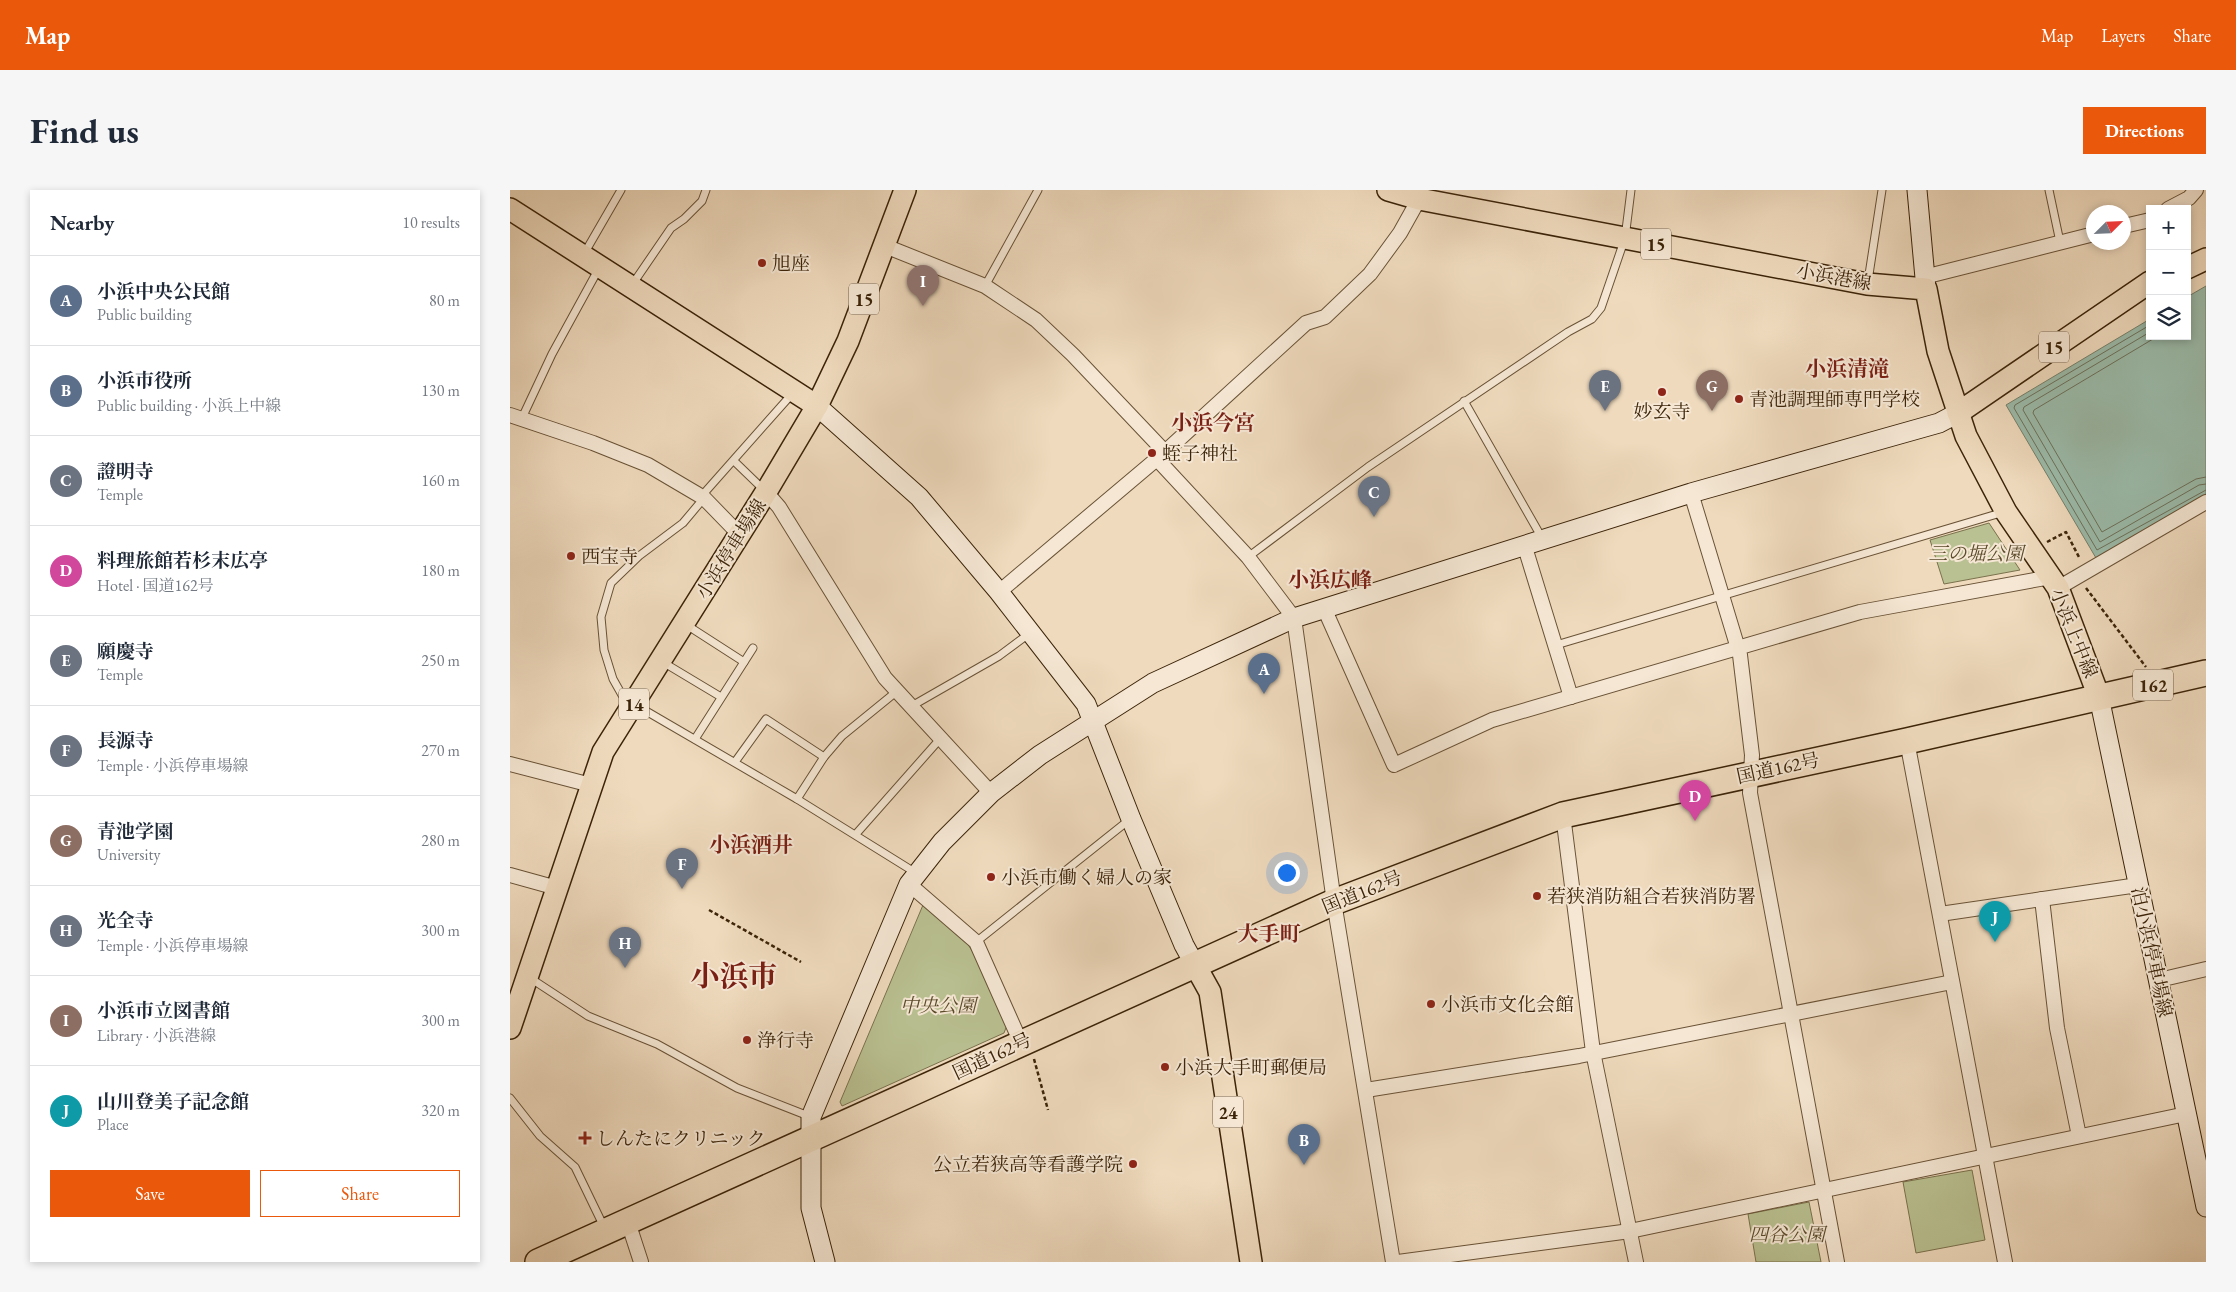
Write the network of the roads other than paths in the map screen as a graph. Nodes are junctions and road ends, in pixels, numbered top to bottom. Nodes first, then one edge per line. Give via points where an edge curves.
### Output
1 (621, 190) edge
2 (706, 190) edge
3 (905, 190) edge
4 (1038, 190) edge
5 (1388, 190) edge
6 (1631, 190) edge
7 (1882, 190) edge
8 (1917, 190) edge
9 (2049, 190) edge
10 (2196, 190) edge
11 (1421, 194) edge
12 (2176, 205) edge
13 (510, 209) edge
14 (2146, 221) edge
15 (2131, 224) edge
16 (2086, 236) edge
17 (1625, 238) junction
18 (2060, 242) junction
19 (885, 246) junction
20 (2206, 259) edge
21 (592, 260) junction
22 (2191, 266) edge
23 (1925, 283) junction
24 (1867, 284) junction
25 (632, 285) junction
26 (2146, 285) edge
27 (985, 286) junction
28 (794, 391) junction
29 (1464, 401) junction
30 (817, 406) junction
31 (1958, 414) junction
32 (516, 416) edge
33 (1161, 455) junction
34 (734, 461) junction
35 (766, 492) junction
36 (1691, 493) junction
37 (704, 498) junction
38 (2206, 502) edge
39 (2006, 512) junction
40 (739, 534) junction
41 (1533, 541) junction
42 (1248, 557) junction
43 (2054, 583) junction
44 (999, 592) junction
45 (1721, 595) junction
46 (1324, 608) junction
47 (1294, 618) junction
48 (684, 623) junction
49 (1030, 633) junction
50 (1556, 645) junction
51 (753, 648) dead end
52 (1738, 648) junction
53 (661, 661) junction
54 (744, 662) junction
55 (2206, 673) edge
56 (896, 692) junction
57 (721, 697) junction
58 (1571, 697) junction
59 (2099, 697) junction
60 (634, 704) junction
61 (910, 707) junction
62 (1091, 722) junction
63 (695, 739) junction
64 (940, 739) junction
65 (1907, 741) junction
66 (824, 757) junction
67 (735, 762) junction
68 (510, 764) edge
69 (1750, 774) junction
70 (591, 785) junction
71 (991, 793) junction
72 (797, 799) junction
73 (1564, 815) junction
74 (1131, 819) junction
75 (856, 834) junction
76 (510, 875) edge
77 (912, 879) junction
78 (2138, 885) junction
79 (557, 888) junction
80 (2042, 899) junction
81 (1334, 902) junction
82 (1940, 914) junction
83 (976, 942) junction
84 (1195, 965) junction
85 (2206, 969) edge
86 (528, 977) junction
87 (2159, 980) junction
88 (1952, 982) junction
89 (1790, 1012) junction
90 (510, 1028) edge
91 (1027, 1049) junction
92 (1593, 1052) junction
93 (1366, 1090) junction
94 (510, 1098) edge
95 (2186, 1114) junction
96 (811, 1128) junction
97 (2079, 1136) junction
98 (1985, 1156) junction
99 (2203, 1180) edge
100 (1824, 1191) junction
101 (2206, 1207) edge
102 (617, 1227) junction
103 (1630, 1231) junction
104 (538, 1262) edge
105 (640, 1262) edge
106 (825, 1262) edge
107 (1251, 1262) edge
108 (1393, 1262) edge
109 (1398, 1262) edge
110 (1636, 1262) edge
111 (1837, 1262) edge
112 (2005, 1262) edge

1 - 21 lane
2 - 25 lane via 702,201 670,228
3 - 19 main road, 15
4 - 27 lane
5 - 11 main road, 小浜港線 / 15
6 - 17 lane
7 - 24 lane
8 - 23 street
9 - 18 lane
10 - 12 street
11 - 17 main road, 小浜港線 / 15
11 - 33 street via 1400,233 1370,274 1325,317 1306,323
13 - 21 main road
14 - 15 street
16 - 18 street, 15
17 - 24 main road, 小浜港線 / 15
17 - 29 lane via 1601,308 1592,319
18 - 23 street, 15
19 - 27 street
19 - 30 main road, 15 via 848,341
20 - 22 main road
21 - 25 main road
21 - 32 lane via 552,354
23 - 24 main road, 小浜港線 / 15
23 - 31 main road via 1938,351
25 - 28 main road
26 - 31 main road, 15
27 - 33 street via 1036,320 1073,355
28 - 30 main road
28 - 34 lane
29 - 41 lane
29 - 42 lane via 1368,467
30 - 35 main road, 小浜停車場線 / 14
30 - 44 street via 919,497
31 - 36 street via 1938,423
31 - 39 main road, 小浜上中線 via 1980,465
32 - 37 street via 648,465
33 - 42 street
33 - 44 street
34 - 35 lane
34 - 37 lane via 706,491
35 - 40 main road, 小浜停車場線 / 14
35 - 56 street via 779,506
36 - 41 street
36 - 45 street
37 - 40 street
37 - 60 lane via 683,523 639,556 611,583 602,616 604,650 622,695
38 - 43 street
39 - 43 main road, 小浜上中線
39 - 45 lane
40 - 48 main road, 小浜停車場線 / 14
41 - 46 street
41 - 50 street
42 - 47 street
43 - 52 street via 1860,612
43 - 59 main road, 小浜上中線
44 - 49 street
45 - 50 lane
45 - 52 street
46 - 47 street
46 - 58 street via 1394,765 1492,720
47 - 62 street via 1153,683
47 - 81 street
48 - 53 main road, 小浜停車場線 / 14
48 - 54 lane
49 - 61 lane via 998,656
49 - 62 street via 1086,704
50 - 58 street
51 - 54 lane
52 - 58 street
52 - 69 street via 1752,755
53 - 57 lane
53 - 60 main road, 小浜停車場線 / 14
54 - 57 lane
55 - 59 highway, 国道162号 / 162
56 - 61 street
56 - 66 lane via 856,724
57 - 63 lane
59 - 65 highway, 国道162号 / 162
59 - 78 street, 泊小浜停車場線
60 - 63 lane
60 - 70 main road, 小浜停車場線 / 14 via 603,752
61 - 64 street
62 - 71 street via 1040,755
62 - 74 street
63 - 67 lane
64 - 71 street
64 - 75 lane
65 - 69 highway, 国道162号 / 162
65 - 82 street
66 - 67 lane via 766,719
66 - 72 lane
67 - 72 lane
68 - 70 street
69 - 73 highway, 国道162号 / 162
69 - 89 street via 1750,793
70 - 79 main road, 小浜停車場線 / 14
71 - 77 street via 942,842
72 - 75 lane
73 - 81 highway, 国道162号 / 162
73 - 92 street
74 - 83 lane
74 - 84 street
75 - 77 lane
76 - 79 street
77 - 83 street
77 - 96 street
78 - 80 street
78 - 87 street, 泊小浜停車場線
79 - 86 main road, 小浜停車場線 / 14
80 - 82 street
80 - 97 street via 2057,1028
81 - 84 highway, 国道162号 / 162
81 - 93 street
82 - 88 street
83 - 91 street
84 - 91 highway, 国道162号 / 162
84 - 107 main road, 24 via 1210,992
85 - 87 street
86 - 90 main road, 小浜停車場線 / 14
86 - 96 lane via 588,1016 657,1044
87 - 95 street, 泊小浜停車場線
88 - 89 street
88 - 98 street
89 - 92 street
89 - 100 street
91 - 96 highway, 国道162号 / 162
92 - 93 street
92 - 103 street
93 - 108 street
94 - 102 lane via 540,1136 575,1167
95 - 97 street
95 - 99 street, 泊小浜停車場線
96 - 102 highway, 国道162号 / 162
96 - 106 street via 811,1208
97 - 98 street
98 - 100 street
98 - 112 street
99 - 101 street, 泊小浜停車場線
100 - 103 street
100 - 111 street
102 - 104 highway, 国道162号 / 162
102 - 105 street
103 - 109 street
103 - 110 street

